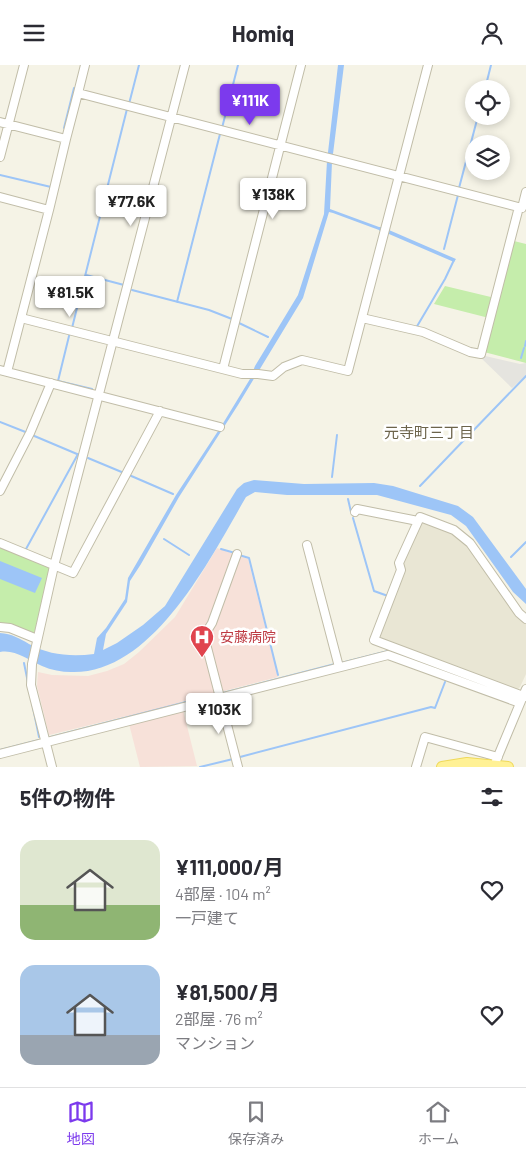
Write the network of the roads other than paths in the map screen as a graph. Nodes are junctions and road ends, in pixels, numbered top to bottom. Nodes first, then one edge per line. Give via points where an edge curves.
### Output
1 (24, 65) edge
2 (85, 65) edge
3 (185, 65) edge
4 (301, 65) edge
5 (428, 65) edge
6 (78, 93) junction
7 (171, 118) junction
8 (0, 122) edge
9 (9, 124) junction
10 (66, 139) junction
11 (280, 146) junction
12 (0, 157) edge
13 (400, 176) junction
14 (526, 192) edge
15 (0, 197) edge
16 (519, 207) junction
17 (49, 210) junction
18 (21, 318) junction
19 (362, 318) junction
20 (114, 341) junction
21 (223, 369) junction
22 (3, 371) edge
23 (51, 383) junction
24 (99, 395) junction
25 (160, 411) junction
26 (220, 427) dead end
27 (0, 491) edge
28 (355, 512) dead end
29 (418, 521) junction
30 (0, 543) edge
31 (308, 545) dead end
32 (237, 554) dead end
33 (54, 566) junction
34 (526, 619) edge
35 (0, 627) edge
36 (36, 642) junction
37 (339, 667) junction
38 (525, 694) edge
39 (221, 698) junction
40 (520, 703) junction
41 (45, 739) junction
42 (0, 754) edge
43 (492, 763) edge
44 (52, 767) edge
45 (238, 767) edge
46 (416, 767) edge
47 (442, 767) edge
48 (508, 767) edge

1 - 9 street
2 - 6 street
3 - 7 street
4 - 11 street
5 - 13 street
6 - 7 street
6 - 10 street
7 - 11 street
7 - 20 street
8 - 9 street
9 - 10 street
9 - 12 street
10 - 17 street
11 - 13 street
11 - 21 street
13 - 16 street
13 - 19 street
14 - 16 street via 522,208
15 - 17 street
16 - 19 street via 481,354 423,332
17 - 18 street
18 - 20 street
18 - 22 street
19 - 21 street via 348,371 302,360 284,367 273,376
20 - 21 street
20 - 24 street
22 - 23 street
23 - 24 street
23 - 27 street
24 - 25 street
24 - 33 street
25 - 26 street
25 - 33 street via 73,573
28 - 29 street via 357,509
29 - 34 street via 420,517 454,530 470,543
29 - 38 street via 399,563 402,570 374,640
30 - 33 street
31 - 37 street
32 - 39 street via 212,623 204,636
33 - 36 street
35 - 36 street via 10,628
36 - 41 street via 31,685
37 - 39 street
37 - 40 street via 395,656
38 - 40 street
39 - 41 street
39 - 45 street
40 - 43 street
41 - 42 street
41 - 44 street
43 - 46 street via 425,737
43 - 47 main road
43 - 48 main road

